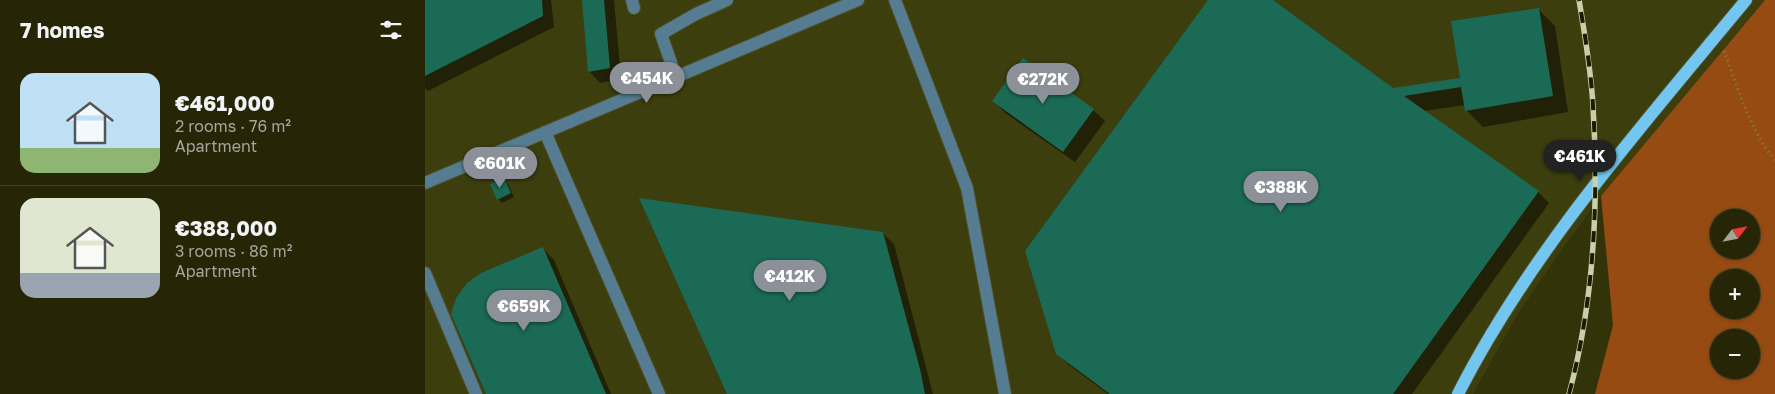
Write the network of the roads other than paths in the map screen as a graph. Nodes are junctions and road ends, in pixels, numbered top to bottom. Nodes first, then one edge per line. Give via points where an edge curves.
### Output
1 (727, 0) edge
2 (858, 0) edge
3 (895, 0) edge
4 (1746, 0) edge
5 (676, 77) junction
6 (545, 132) junction
7 (425, 183) edge
8 (425, 273) edge
9 (476, 394) edge
10 (659, 394) edge
11 (1005, 394) edge
12 (1458, 394) edge

1 - 5 street via 661,34
2 - 5 street
3 - 11 street via 967,188
4 - 12 main road via 1556,237 1508,308
5 - 6 street
6 - 7 street
6 - 10 street
8 - 9 street

